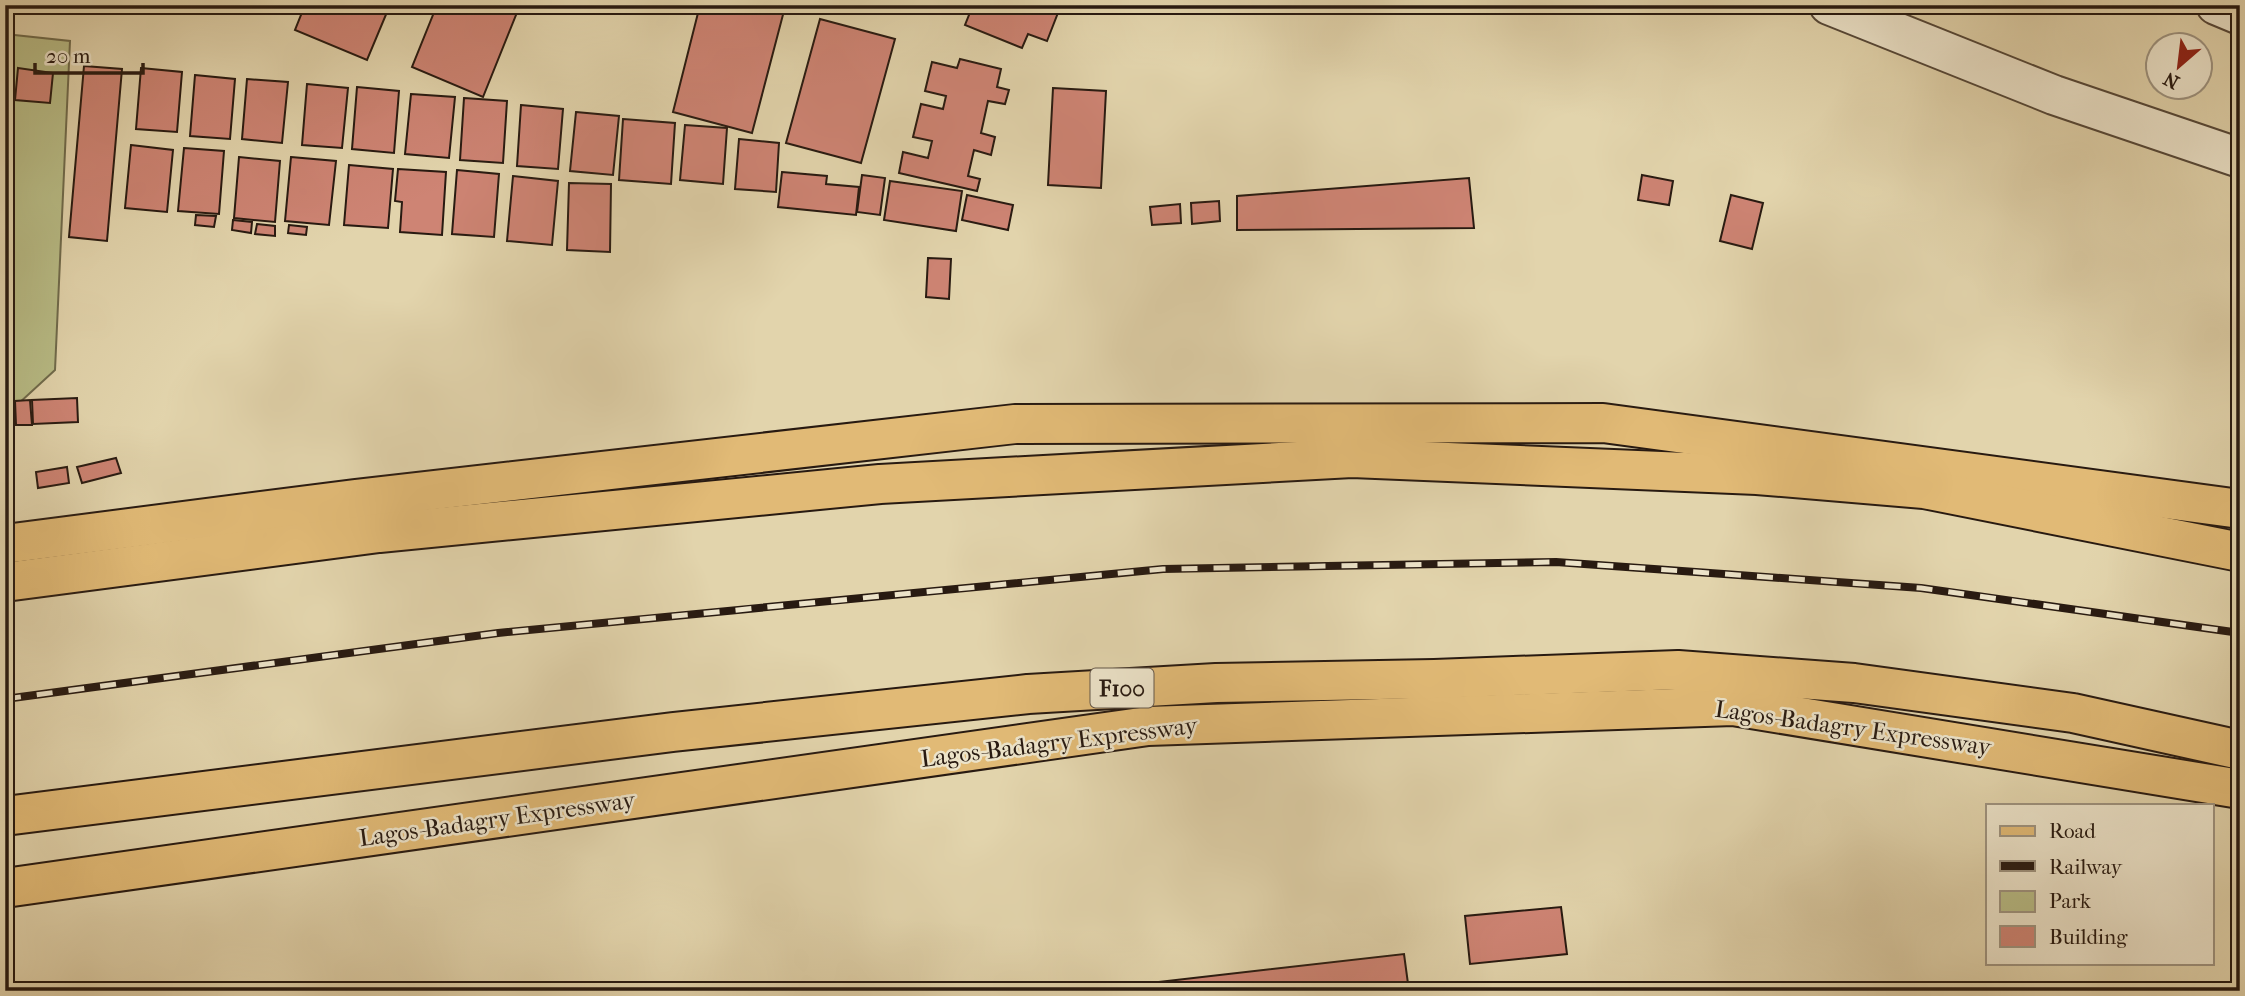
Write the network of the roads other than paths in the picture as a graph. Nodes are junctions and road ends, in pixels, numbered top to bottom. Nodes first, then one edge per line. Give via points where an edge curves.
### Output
1 (1829, 5) edge
2 (2216, 5) edge
3 (2240, 15) edge
4 (2240, 158) edge
5 (2240, 509) edge
6 (5, 544) edge
7 (2240, 552) edge
8 (5, 582) edge
9 (2240, 750) edge
10 (2240, 789) edge
11 (5, 816) edge
12 (5, 888) edge

1 - 4 street via 2054,94
2 - 3 street
5 - 6 main road via 1603,424 1015,424
7 - 8 main road via 1924,489 1757,475 1352,458 880,484 379,533
9 - 11 main road, Lagos-Badagry Expressway / F100 via 2073,713 1854,683 1678,670 1216,683 1028,694 687,730
10 - 12 main road, Lagos-Badagry Expressway via 1733,706 1148,726

